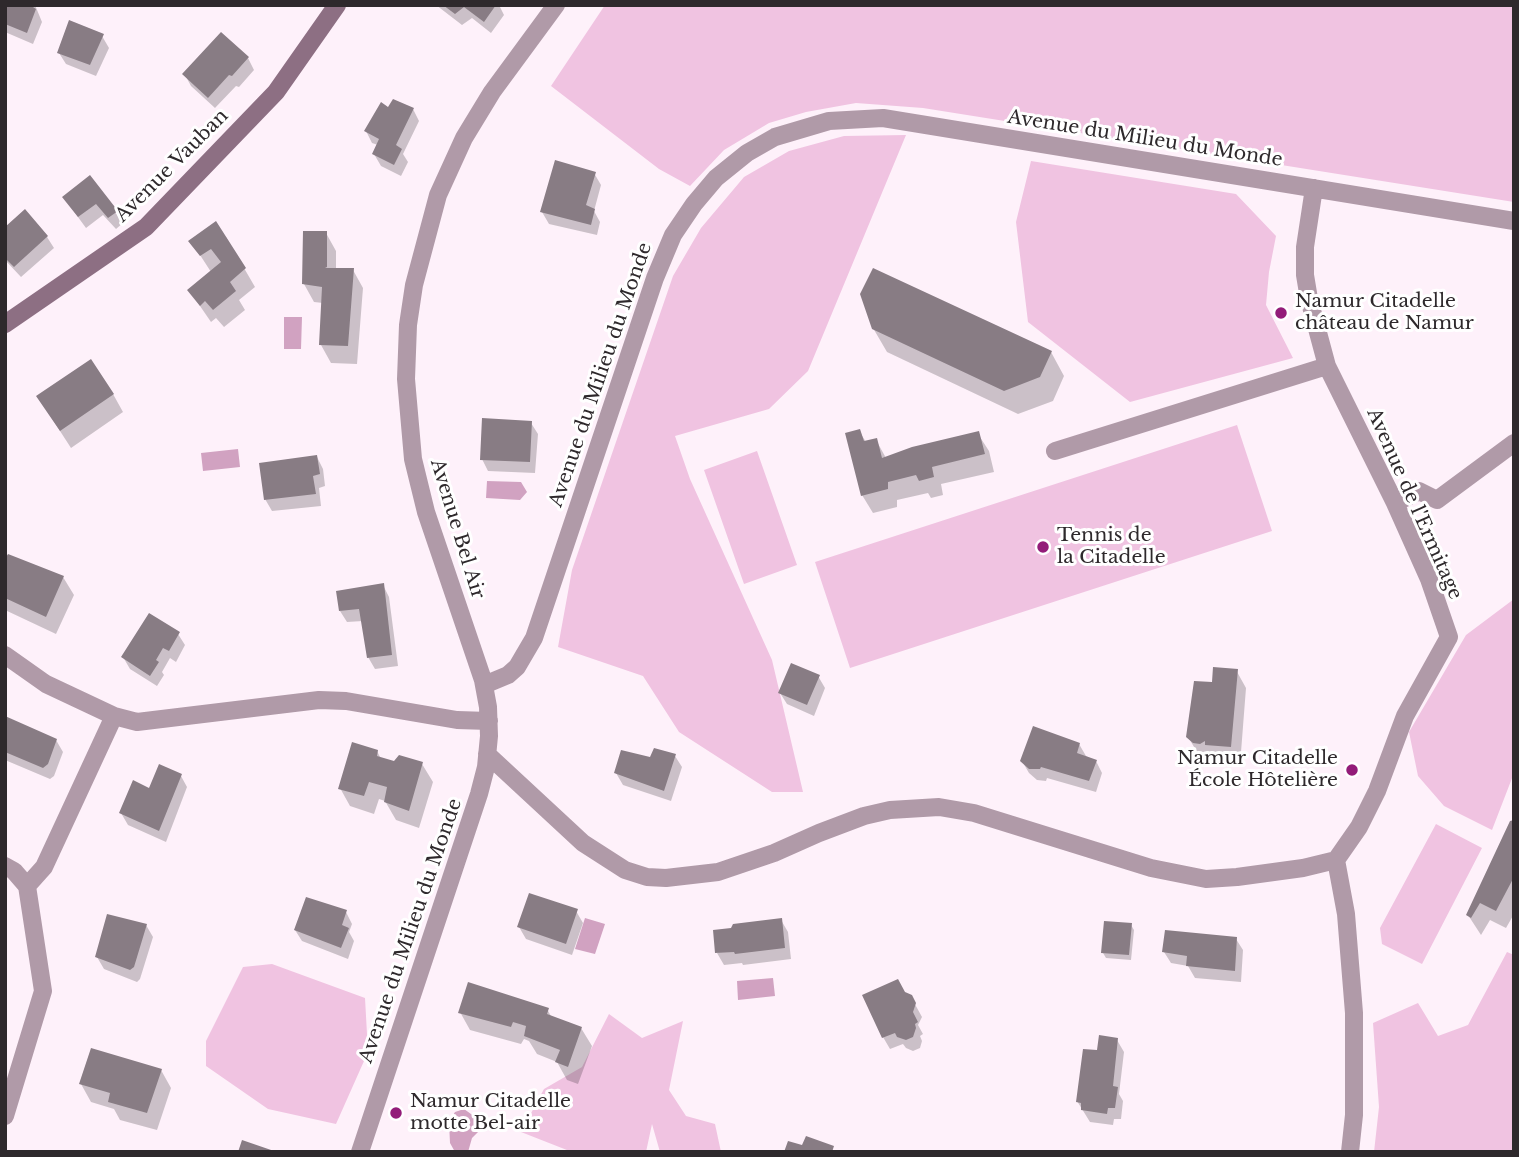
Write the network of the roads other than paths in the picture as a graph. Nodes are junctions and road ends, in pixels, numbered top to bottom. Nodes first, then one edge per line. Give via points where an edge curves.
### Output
1 (337, 5) edge
2 (556, 5) edge
3 (1314, 188) junction
4 (1514, 220) edge
5 (5, 324) edge
6 (1327, 366) junction
7 (1514, 443) edge
8 (1055, 451) dead end
9 (1395, 503) junction
10 (5, 656) edge
11 (484, 685) junction
12 (114, 716) junction
13 (489, 721) junction
14 (487, 754) junction
15 (1336, 860) junction
16 (5, 866) edge
17 (27, 886) junction
18 (5, 1116) edge
19 (360, 1152) edge
20 (1350, 1152) edge

1 - 5 main road, Avenue Vauban via 276,92 146,227
2 - 11 street, Avenue Bel Air via 486,100 454,158 423,242 408,325 406,390 415,468
3 - 4 street, Avenue du Milieu du Monde
3 - 6 street, Avenue de l'Ermitage via 1305,275
3 - 11 street, Avenue du Milieu du Monde via 883,118 829,121 758,146 710,184 668,244 534,638 517,667
6 - 8 street
6 - 9 street, Avenue de l'Ermitage
7 - 9 street via 1437,500 1419,491
9 - 15 street, Avenue de l'Ermitage via 1449,637 1405,716 1359,827
10 - 12 street via 46,684
11 - 13 street, Avenue Bel Air
12 - 13 street via 137,722 319,700
12 - 17 street via 44,867
13 - 14 street, Avenue du Milieu du Monde
14 - 15 street via 583,844 625,870 647,877 718,872 864,816 939,807 974,813 1150,868 1206,879
14 - 19 street, Avenue du Milieu du Monde via 479,794
15 - 20 street via 1346,914 1354,1013
16 - 17 street
17 - 18 street via 43,991

